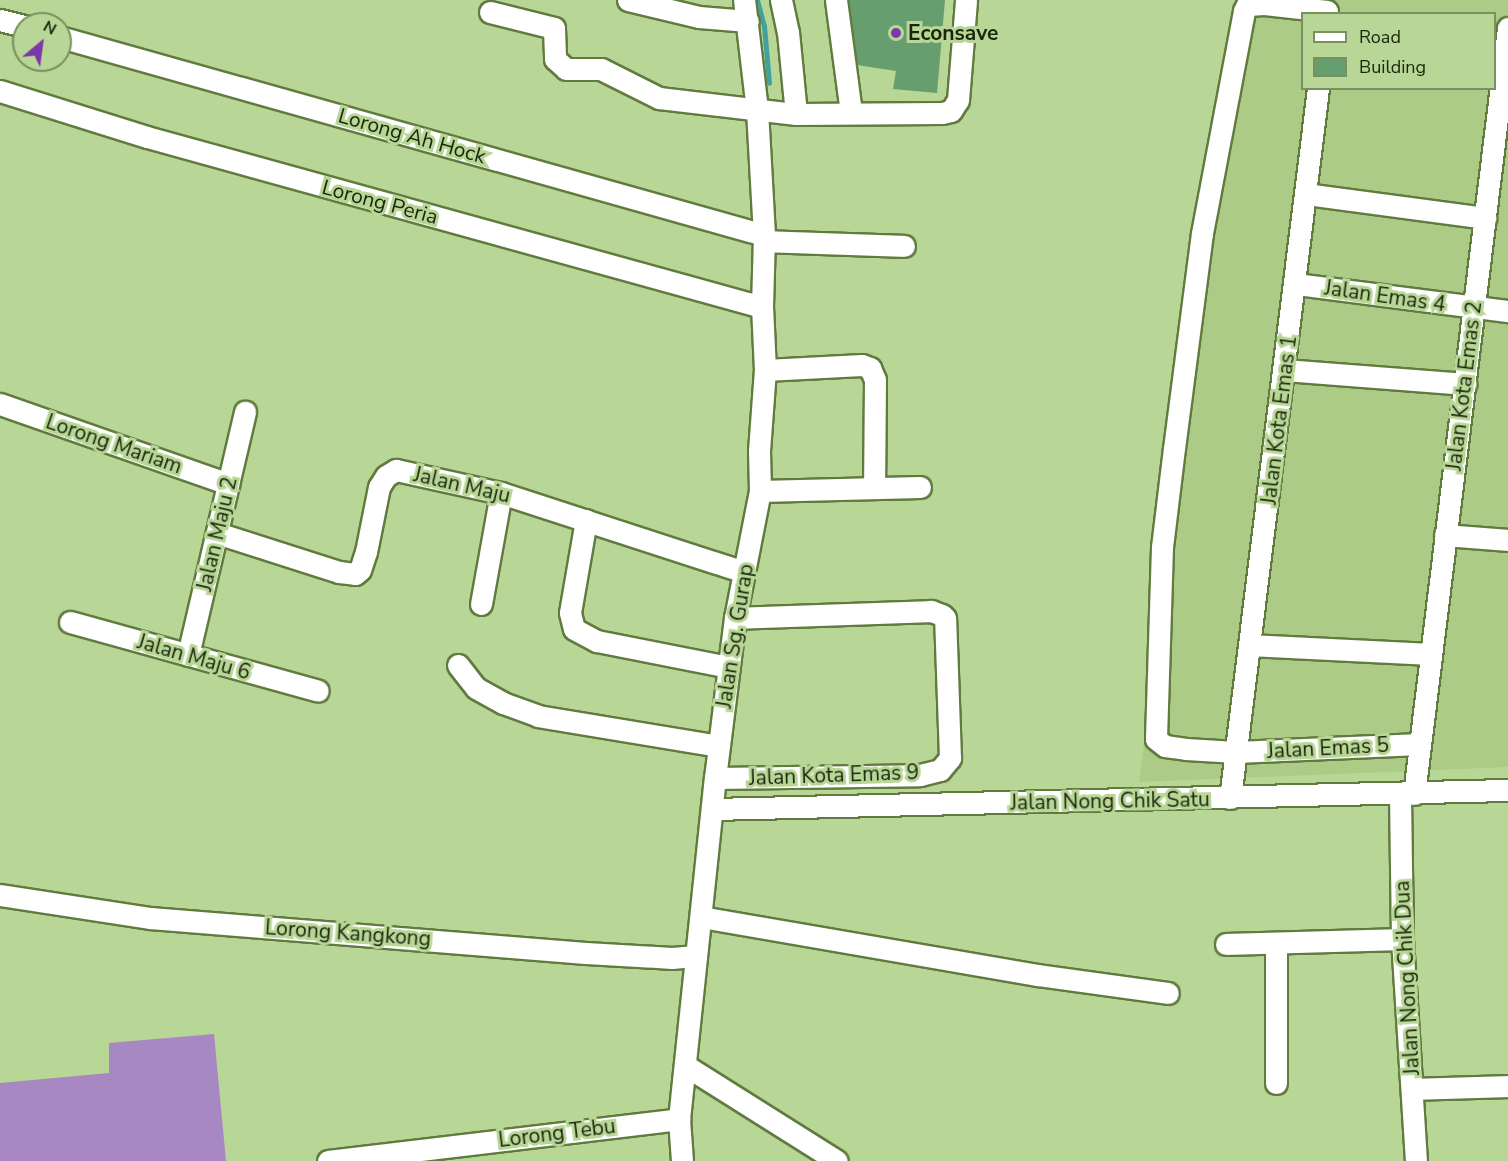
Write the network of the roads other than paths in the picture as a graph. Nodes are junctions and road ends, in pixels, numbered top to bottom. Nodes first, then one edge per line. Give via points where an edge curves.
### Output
1 (628, 0) edge
2 (744, 0) edge
3 (781, 0) edge
4 (836, 0) edge
5 (966, 0) edge
6 (1327, 8) edge
7 (490, 12) dead end
8 (748, 21) junction
9 (1508, 28) edge
10 (72, 40) edge
11 (1507, 51) edge
12 (1318, 90) edge
13 (0, 91) edge
14 (757, 111) junction
15 (851, 112) junction
16 (796, 114) junction
17 (1306, 194) junction
18 (1485, 218) junction
19 (764, 238) junction
20 (904, 246) dead end
21 (1296, 284) junction
22 (762, 307) junction
23 (1474, 308) junction
24 (1508, 311) edge
25 (765, 370) junction
26 (1285, 370) junction
27 (1464, 384) junction
28 (0, 404) edge
29 (245, 412) dead end
30 (228, 484) junction
31 (920, 486) dead end
32 (874, 488) junction
33 (760, 491) junction
34 (501, 493) junction
35 (586, 520) junction
36 (217, 532) junction
37 (1445, 535) junction
38 (1508, 540) edge
39 (744, 572) junction
40 (481, 604) dead end
41 (735, 618) junction
42 (70, 622) dead end
43 (1250, 645) junction
44 (1431, 654) junction
45 (188, 656) junction
46 (458, 665) dead end
47 (728, 667) junction
48 (318, 691) dead end
49 (1420, 744) junction
50 (719, 746) junction
51 (1236, 752) junction
52 (715, 778) junction
53 (1508, 790) edge
54 (1407, 794) junction
55 (1230, 798) junction
56 (712, 809) junction
57 (0, 895) edge
58 (700, 917) junction
59 (1402, 939) junction
60 (1276, 943) junction
61 (1226, 944) dead end
62 (696, 956) junction
63 (1168, 993) dead end
64 (686, 1066) junction
65 (1276, 1083) dead end
66 (1508, 1086) edge
67 (1412, 1089) junction
68 (679, 1119) junction
69 (328, 1161) edge
70 (682, 1161) edge
71 (837, 1161) edge
72 (1416, 1161) edge

1 - 8 street via 699,17
2 - 8 street, Jalan Sg. Gurap
3 - 16 street
4 - 15 street
5 - 15 street via 959,94 951,111
6 - 51 street, Jalan Emas 5 via 1264,4 1247,5 1244,11 1202,233 1173,448 1162,548 1156,739 1165,746
7 - 14 street via 554,28 555,59 566,69 602,69 659,98
8 - 14 street, Jalan Sg. Gurap
9 - 11 street, Jalan Kota Emas 2
10 - 19 street, Lorong Ah Hock
11 - 18 street, Jalan Kota Emas 2
12 - 17 street, Jalan Kota Emas 1
13 - 22 street, Lorong Peria via 147,138
14 - 16 street
14 - 19 street, Jalan Sg. Gurap
15 - 16 street
17 - 18 street
17 - 21 street, Jalan Kota Emas 1
18 - 23 street, Jalan Kota Emas 2
19 - 20 street, Lorong Ah Hock
19 - 22 street, Jalan Sg. Gurap
21 - 23 street, Jalan Emas 4
21 - 26 street, Jalan Kota Emas 1
22 - 25 street, Jalan Sg. Gurap
23 - 24 street, Jalan Emas 4
23 - 27 street, Jalan Kota Emas 2
25 - 32 street via 862,364 870,368 875,380
25 - 33 street, Jalan Sg. Gurap
26 - 27 street
26 - 43 street, Jalan Kota Emas 1
27 - 37 street, Jalan Kota Emas 2
28 - 30 street, Lorong Mariam
29 - 30 street, Jalan Maju 2
30 - 36 street, Jalan Maju 2
31 - 32 street
32 - 33 street
33 - 39 street, Jalan Sg. Gurap
34 - 35 street, Jalan Maju
34 - 36 street, Jalan Maju via 396,470 390,472 380,487 360,570 355,574
34 - 40 street
35 - 39 street, Jalan Maju
35 - 47 street via 570,613 574,629 597,640
36 - 45 street, Jalan Maju 2
37 - 38 street
37 - 44 street, Jalan Kota Emas 2
39 - 41 street, Jalan Sg. Gurap
41 - 47 street, Jalan Sg. Gurap
41 - 52 street, Jalan Kota Emas 9 via 931,612 945,618 950,758 940,770 920,775
42 - 45 street, Jalan Maju 6
43 - 44 street
43 - 51 street, Jalan Kota Emas 1
44 - 49 street, Jalan Kota Emas 2
45 - 48 street, Jalan Maju 6
46 - 50 street via 476,688 538,716
47 - 50 street, Jalan Sg. Gurap
49 - 51 street, Jalan Emas 5
49 - 54 street, Jalan Nong Chik Dua
50 - 52 street, Jalan Sg. Gurap
51 - 55 street, Jalan Kota Emas 1
52 - 56 street, Jalan Sg. Gurap
53 - 54 street, Jalan Nong Chik Satu
54 - 55 street, Jalan Nong Chik Satu
54 - 59 street, Jalan Nong Chik Dua
55 - 56 street, Jalan Nong Chik Satu
56 - 58 street, Jalan Sg. Gurap
57 - 62 street, Lorong Kangkong via 150,918 586,953
58 - 62 street, Jalan Sg. Gurap
58 - 63 street via 1038,975
59 - 60 street
59 - 67 street, Jalan Nong Chik Dua
60 - 61 street
60 - 65 street
62 - 64 street, Jalan Sg. Gurap
64 - 68 street, Jalan Sg. Gurap
64 - 71 street
66 - 67 street
67 - 72 street, Jalan Nong Chik Dua
68 - 69 street, Lorong Tebu
68 - 70 street, Jalan Sg. Gurap

